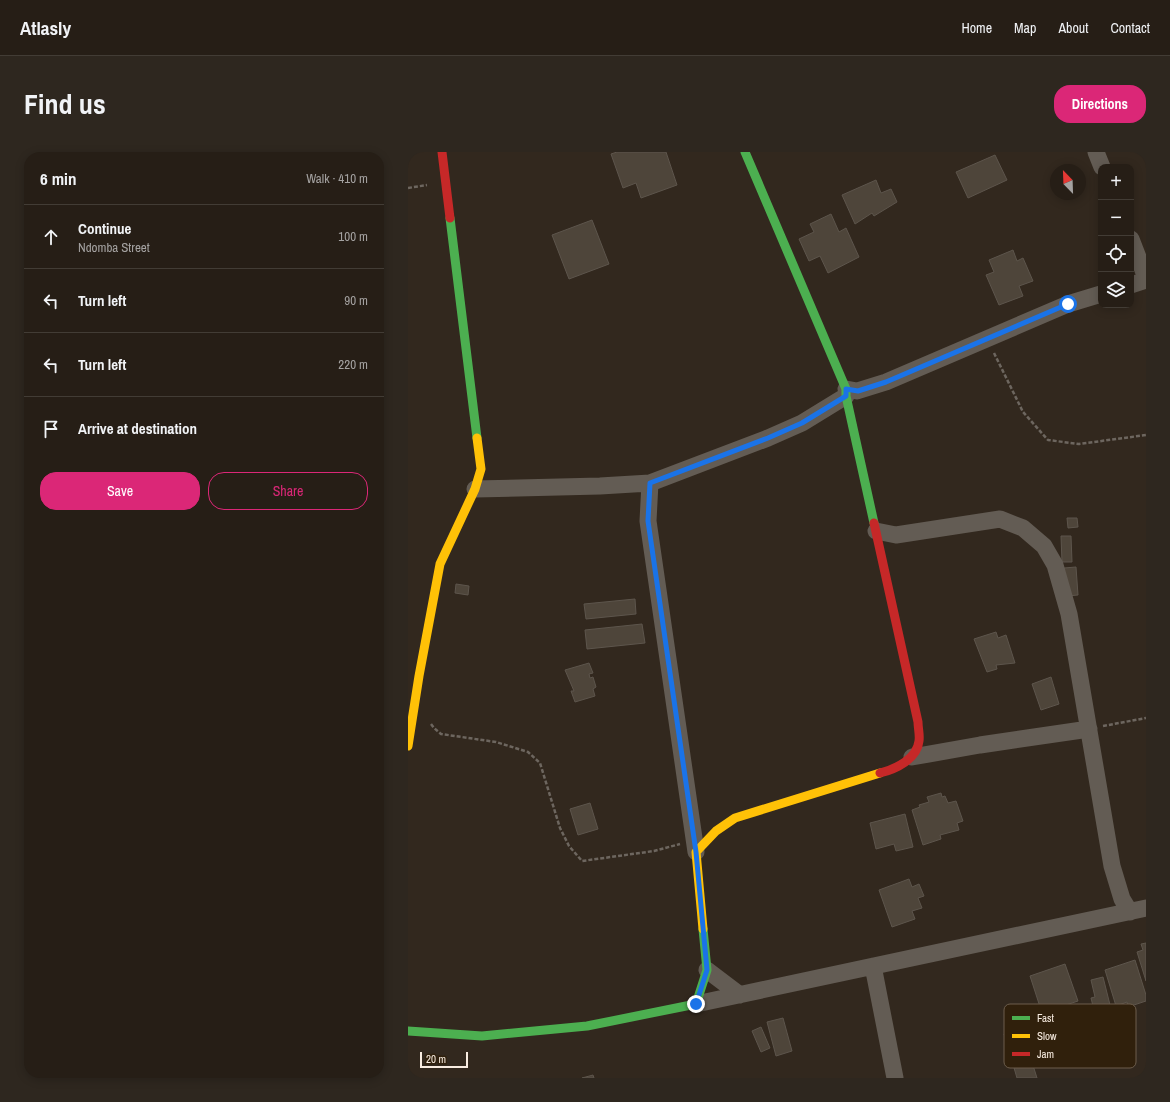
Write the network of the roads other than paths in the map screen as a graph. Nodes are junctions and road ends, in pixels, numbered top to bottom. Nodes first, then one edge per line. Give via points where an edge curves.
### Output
1 (442, 152) edge
2 (745, 152) edge
3 (1096, 152) edge
4 (1101, 164) edge
5 (1134, 247) edge
6 (1146, 279) edge
7 (1134, 284) edge
8 (1098, 295) edge
9 (846, 392) junction
10 (650, 483) junction
11 (475, 489) junction
12 (876, 531) junction
13 (1089, 729) junction
14 (408, 746) edge
15 (912, 757) junction
16 (695, 846) junction
17 (1138, 910) edge
18 (873, 966) junction
19 (707, 970) junction
20 (740, 995) junction
21 (696, 1004) junction
22 (408, 1031) edge
23 (895, 1078) edge

1 - 11 street via 481,469
2 - 9 street
3 - 4 street
5 - 6 street
6 - 7 street
8 - 9 street via 1068,304 886,382
9 - 10 street via 802,423
9 - 12 street
10 - 11 street
10 - 16 street via 648,521
11 - 14 street via 440,564
12 - 13 street via 896,535 1000,519 1023,528 1044,546 1054,565 1069,614
12 - 15 street via 918,722 919,742
13 - 15 street via 980,744
13 - 17 street via 1112,866 1122,899
15 - 16 street via 891,770 735,818
16 - 19 street
17 - 18 street
18 - 20 street
18 - 23 street
19 - 20 street
19 - 21 street
20 - 21 street
21 - 22 street via 587,1026 482,1036

